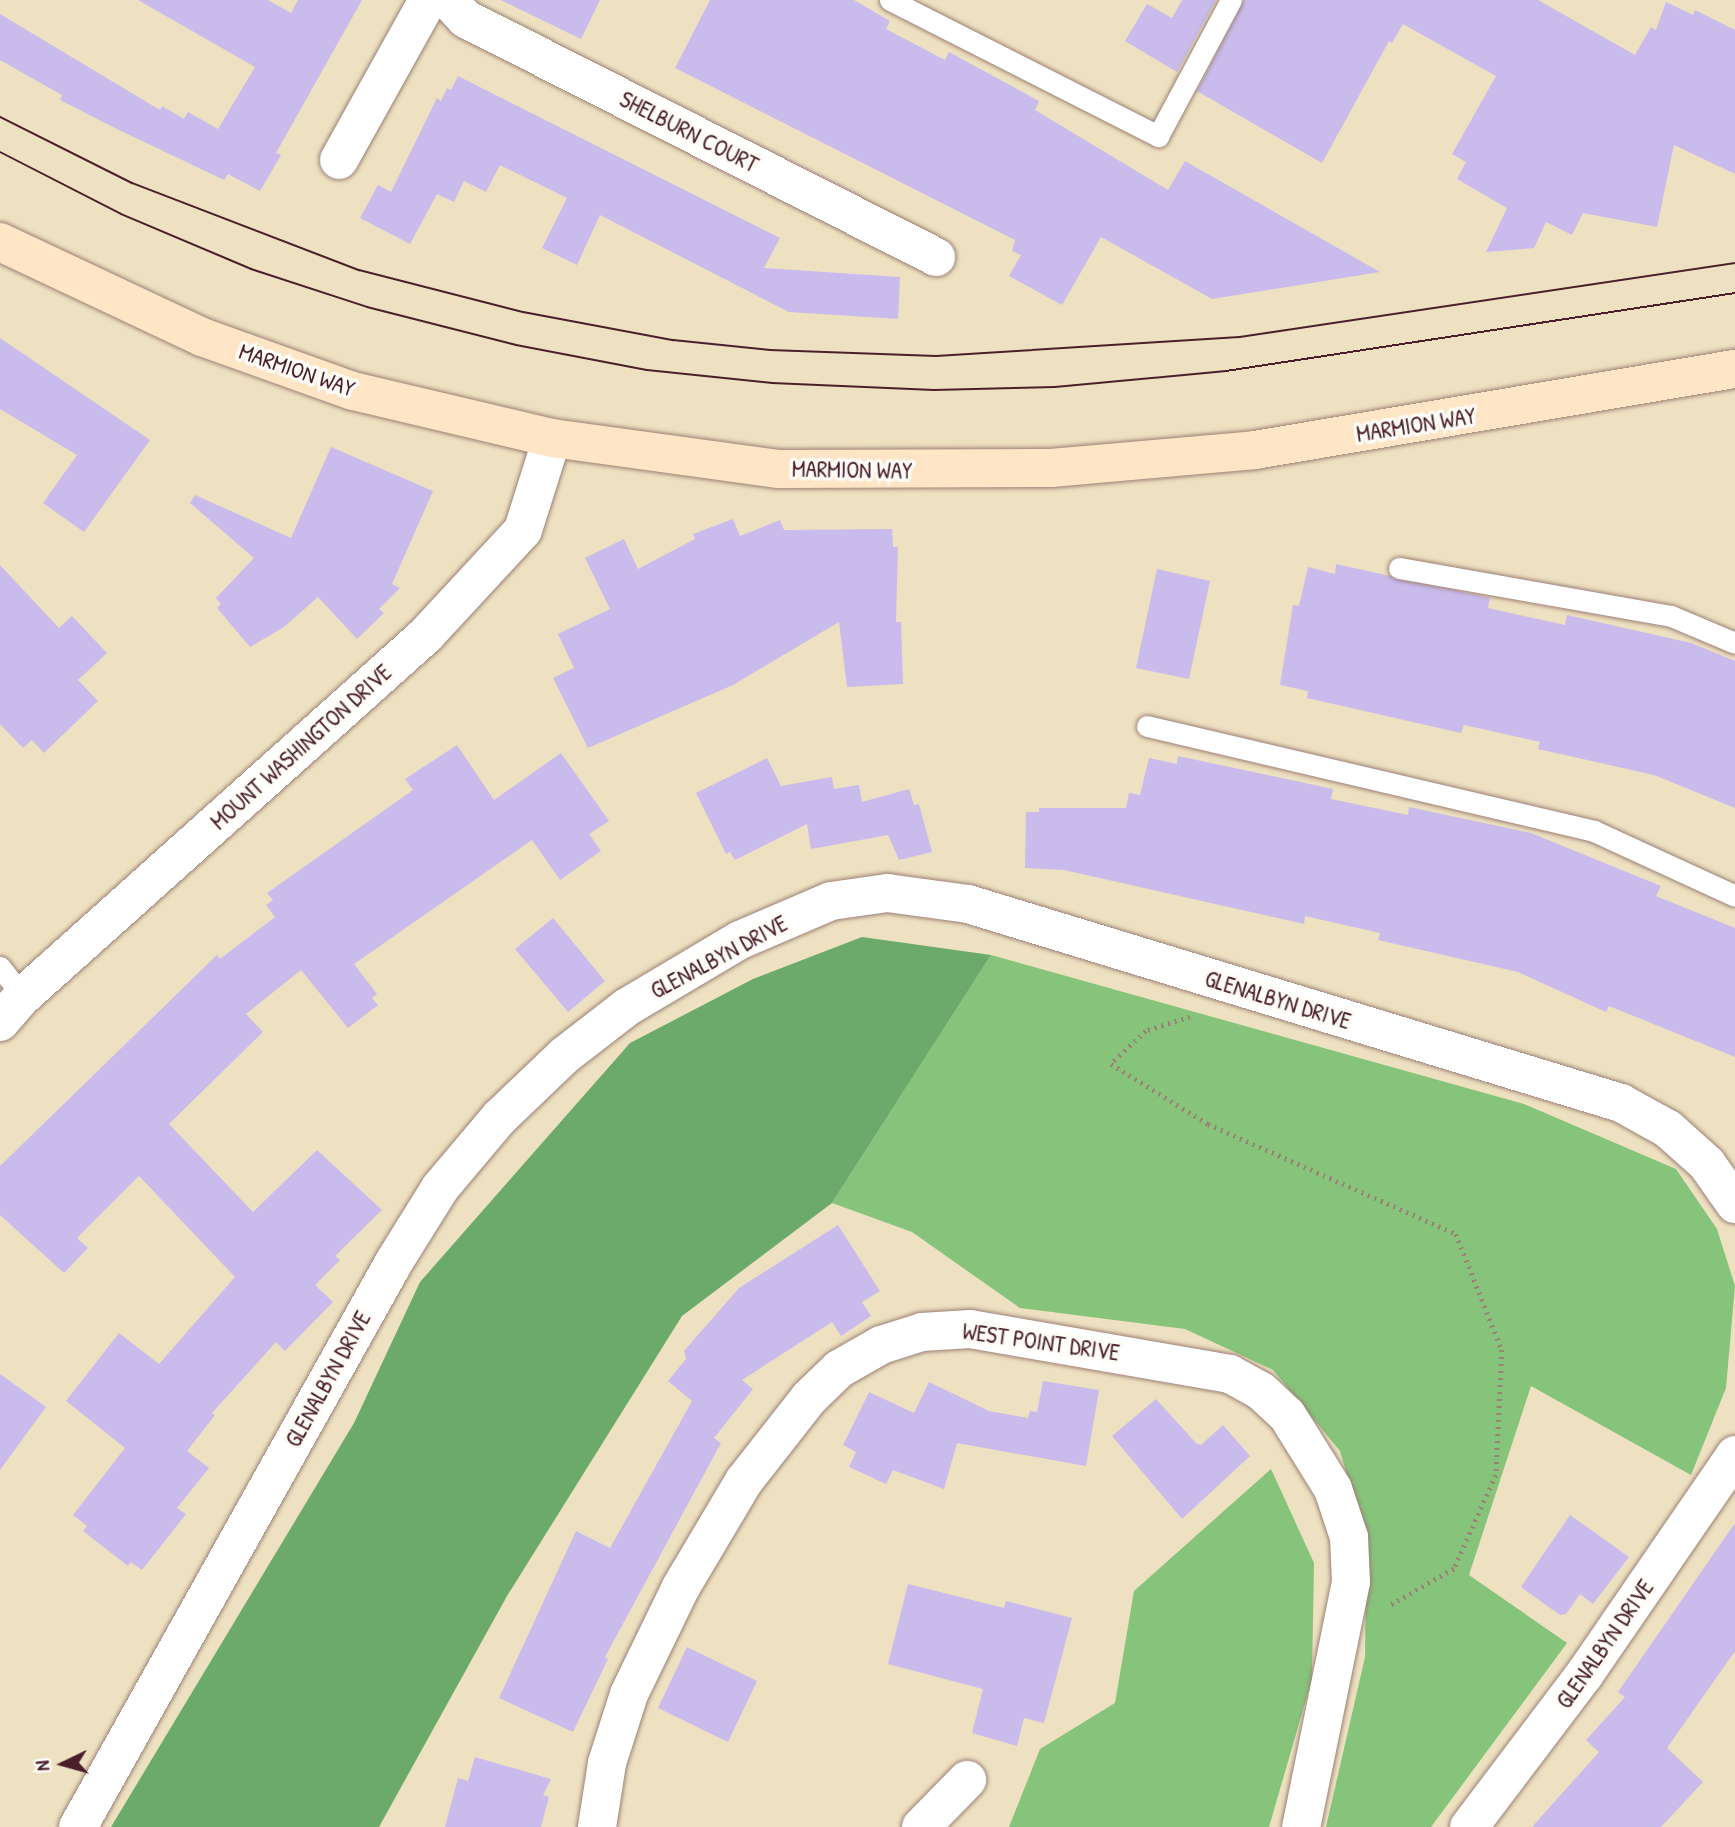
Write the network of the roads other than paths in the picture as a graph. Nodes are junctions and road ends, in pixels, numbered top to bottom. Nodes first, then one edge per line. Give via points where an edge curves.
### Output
1 (428, 0) edge
2 (448, 0) edge
3 (890, 0) edge
4 (1231, 0) edge
5 (338, 160) dead end
6 (0, 242) edge
7 (936, 257) dead end
8 (1735, 369) edge
9 (552, 438) junction
10 (1399, 568) dead end
11 (1735, 643) edge
12 (1147, 726) dead end
13 (1735, 896) edge
14 (8, 995) edge
15 (1735, 1204) edge
16 (1735, 1455) edge
17 (967, 1780) dead end
18 (78, 1827) edge
19 (597, 1827) edge
20 (921, 1827) edge
21 (1301, 1827) edge
22 (1469, 1827) edge

1 - 5 street
2 - 7 street, SHELBURN COURT via 466,19
3 - 4 lane via 1158,136
6 - 9 street, MARMION WAY via 202,337 353,391
8 - 9 street, MARMION WAY via 1255,450 1051,468 779,469
9 - 14 street, MOUNT WASHINGTON DRIVE via 523,530 425,636
10 - 11 lane via 1671,616
12 - 13 lane via 1594,831
15 - 18 street, GLENALBYN DRIVE via 1707,1164 1678,1138 1621,1103 968,904 887,893 831,901 740,940 627,1007 499,1118 449,1178 394,1262
16 - 22 street, GLENALBYN DRIVE via 1584,1675
17 - 20 street
19 - 21 street, WEST POINT DRIVE via 607,1763 629,1694 681,1587 744,1481 809,1398 839,1369 880,1345 922,1332 971,1329 1206,1367 1261,1391 1287,1415 1333,1489 1349,1537 1351,1582

